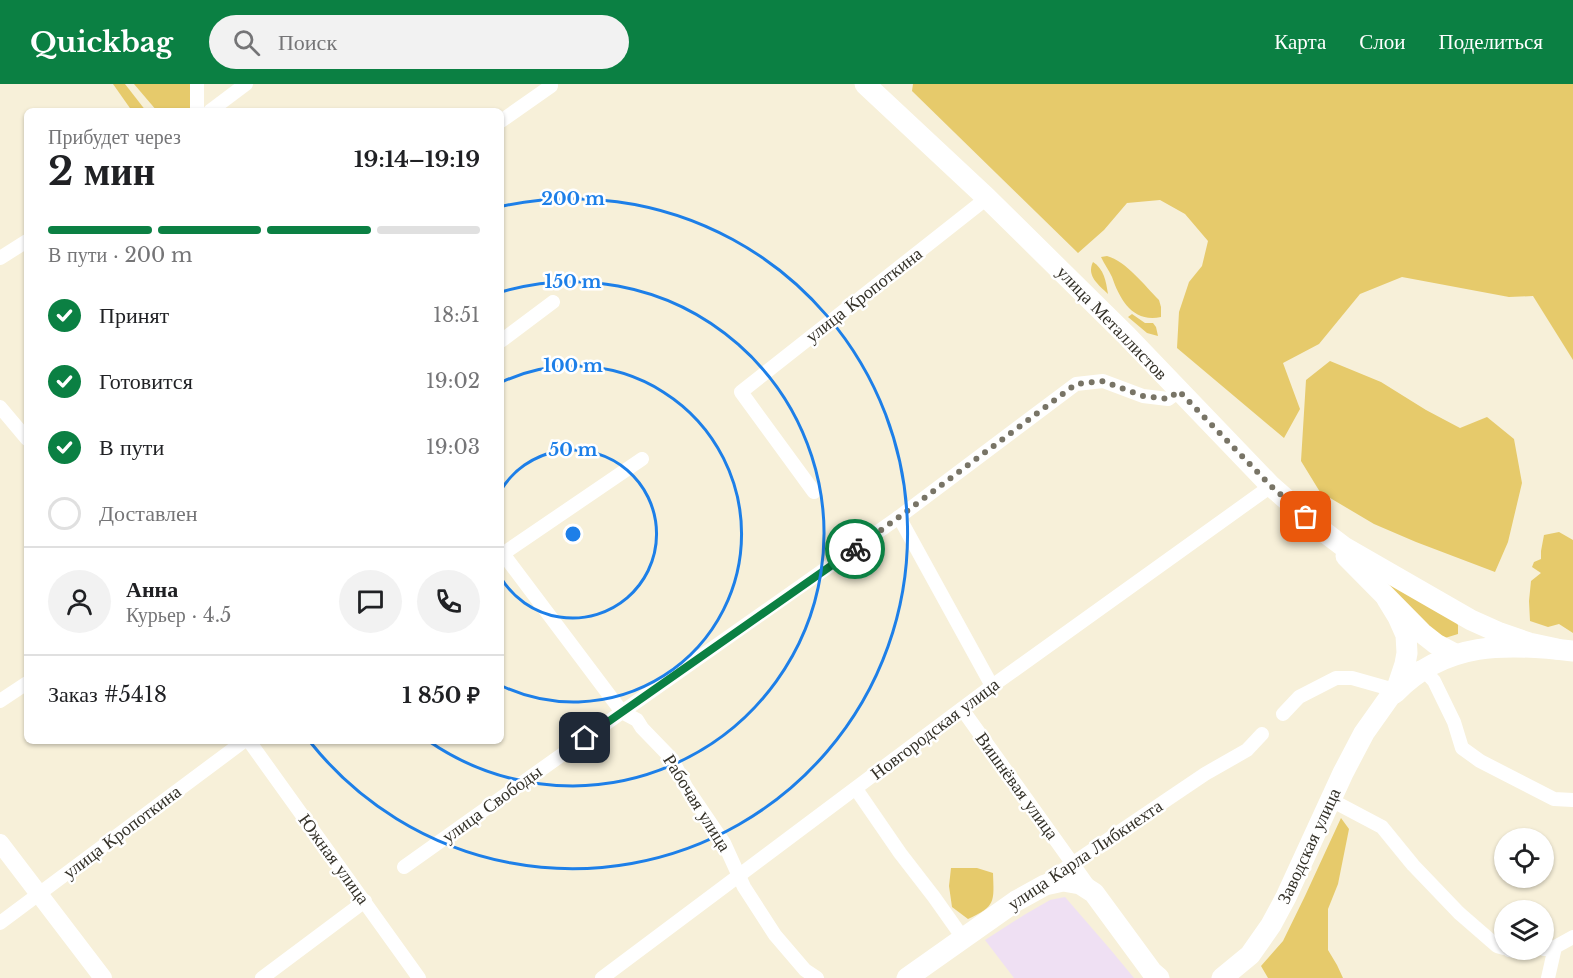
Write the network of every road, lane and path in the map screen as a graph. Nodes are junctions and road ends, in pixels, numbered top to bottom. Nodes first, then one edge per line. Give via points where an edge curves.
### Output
1 (197, 84) edge
2 (246, 84) edge
3 (865, 84) edge
4 (551, 86) dead end
5 (197, 108) edge
6 (214, 108) edge
7 (504, 119) edge
8 (987, 198) junction
9 (24, 243) edge
10 (0, 258) edge
11 (553, 302) dead end
12 (504, 339) edge
13 (1179, 391) junction
14 (0, 407) edge
15 (24, 435) edge
16 (642, 459) dead end
17 (1271, 486) junction
18 (814, 492) dead end
19 (899, 517) junction
20 (1319, 528) junction
21 (504, 552) edge
22 (504, 556) edge
23 (1387, 599) junction
24 (1471, 620) junction
25 (1565, 650) edge
26 (1462, 653) junction
27 (1414, 667) junction
28 (24, 685) edge
29 (992, 686) junction
30 (1393, 695) junction
31 (0, 701) edge
32 (962, 709) junction
33 (621, 712) junction
34 (1283, 714) dead end
35 (1262, 734) dead end
36 (243, 744) edge
37 (249, 744) edge
38 (855, 789) junction
39 (1573, 800) edge
40 (1330, 801) junction
41 (0, 843) edge
42 (1072, 863) junction
43 (404, 867) dead end
44 (739, 875) junction
45 (1037, 888) junction
46 (1094, 893) junction
47 (38, 894) junction
48 (365, 901) junction
49 (0, 922) edge
50 (1573, 937) edge
51 (963, 938) junction
52 (1494, 943) edge
53 (1554, 946) edge
54 (1549, 960) edge
55 (1231, 976) edge
56 (103, 978) edge
57 (262, 978) edge
58 (419, 978) edge
59 (602, 978) edge
60 (817, 978) edge
61 (908, 978) edge
62 (1159, 978) edge
63 (1548, 978) edge

1 - 5 street
2 - 6 street
3 - 8 main road, улица Металлистов
4 - 7 street
8 - 13 main road, улица Металлистов
8 - 18 street, улица Кропоткина via 741,392
9 - 10 street
11 - 12 street
13 - 17 main road, улица Металлистов
13 - 19 street, улица Свободы via 1168,399 1143,396 1102,381 1076,384
14 - 15 street
16 - 21 street
17 - 20 main road, улица Металлистов
17 - 29 street, Новгородская улица
19 - 29 street
19 - 33 street, улица Свободы
20 - 23 main road
20 - 24 main road, улица Металлистов via 1344,547
22 - 33 street, Рабочая улица
23 - 26 main road via 1436,644
23 - 27 main road via 1406,634 1407,653
24 - 25 main road, улица Металлистов via 1529,643
24 - 26 main road
25 - 26 main road, Заводская улица via 1518,646
26 - 27 main road, Заводская улица
27 - 30 main road, Заводская улица
27 - 39 street via 1434,681 1462,747 1480,761 1554,799
28 - 31 street
29 - 32 street, Новгородская улица
30 - 34 street via 1352,678 1336,678 1299,697
30 - 40 main road, Заводская улица via 1364,733
32 - 38 street, Новгородская улица
32 - 42 street, Вишнёвая улица
33 - 43 street, улица Свободы
33 - 44 street, Рабочая улица via 637,720 672,759 724,843
35 - 42 street, улица Карла Либкнехта via 1247,750
36 - 47 street, улица Кропоткина
37 - 48 street, Южная улица
38 - 44 street, Новгородская улица
38 - 51 street
40 - 52 street via 1383,827 1413,865
40 - 55 main road, Заводская улица via 1271,925
41 - 47 street
42 - 45 street, улица Карла Либкнехта
42 - 46 street, Вишнёвая улица
44 - 59 street, Новгородская улица
44 - 60 street, Рабочая улица via 775,936
45 - 46 main road via 1054,882 1072,882
45 - 51 main road, улица Карла Либкнехта
46 - 62 main road, Вишнёвая улица
47 - 49 street, улица Кропоткина
47 - 56 street
48 - 57 street
48 - 58 street, Южная улица
50 - 53 street
51 - 61 main road, улица Карла Либкнехта
54 - 63 street

